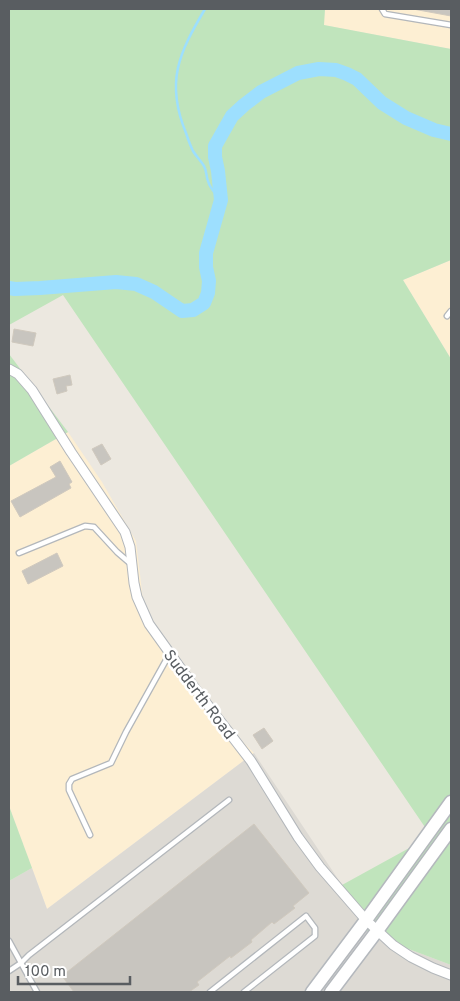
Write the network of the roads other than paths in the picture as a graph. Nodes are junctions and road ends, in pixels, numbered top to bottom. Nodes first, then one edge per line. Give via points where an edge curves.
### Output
1 (382, 9) edge
2 (451, 26) edge
3 (451, 311) edge
4 (447, 316) dead end
5 (9, 369) edge
6 (19, 553) dead end
7 (132, 565) junction
8 (170, 653) junction
9 (229, 800) dead end
10 (451, 802) edge
11 (451, 829) edge
12 (90, 835) dead end
13 (366, 920) junction
14 (378, 931) junction
15 (9, 941) edge
16 (21, 963) junction
17 (9, 971) edge
18 (451, 975) edge
19 (37, 992) edge
20 (210, 992) edge
21 (244, 992) edge
22 (312, 992) edge
23 (331, 992) edge

1 - 2 lane via 385,14
3 - 4 lane
5 - 7 street, Sudderth Road via 32,390 125,532
6 - 7 lane via 85,526 94,527
7 - 8 street, Sudderth Road via 134,584 145,615
8 - 12 lane via 110,763 72,779 69,784
8 - 13 street, Sudderth Road via 251,761 320,867
9 - 16 lane
10 - 13 main road
11 - 14 main road
13 - 14 street, Sudderth Road
13 - 22 main road
14 - 18 street, Sudderth Road via 410,957
14 - 23 main road
15 - 16 lane
16 - 17 lane
16 - 19 lane
20 - 21 lane via 306,916 315,928 315,936

